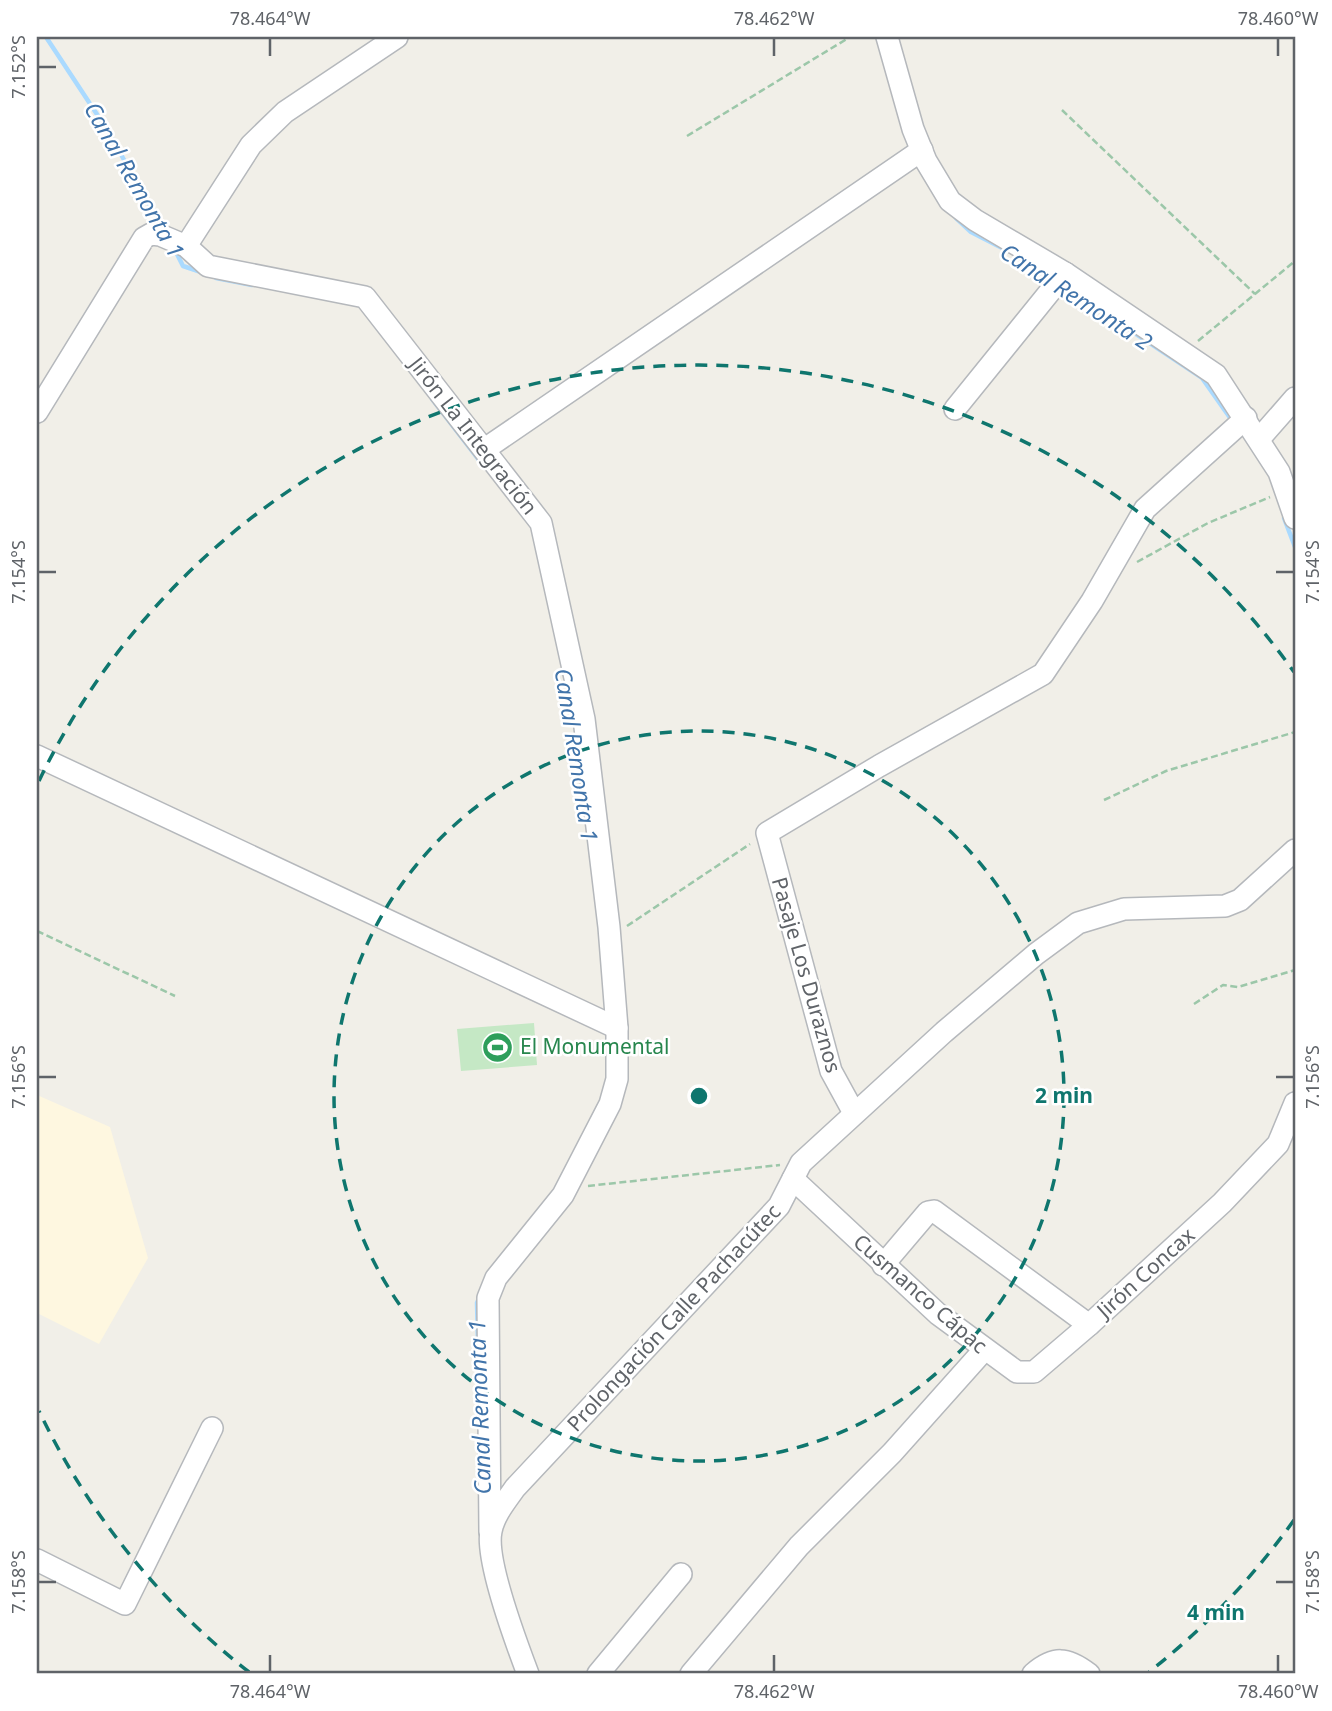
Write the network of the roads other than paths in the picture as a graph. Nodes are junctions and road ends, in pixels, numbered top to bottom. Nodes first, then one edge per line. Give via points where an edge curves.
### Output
1 (397, 37) edge
2 (887, 37) edge
3 (922, 150) junction
4 (186, 246) junction
5 (1065, 273) junction
6 (1295, 398) edge
7 (955, 409) dead end
8 (37, 412) edge
9 (1247, 418) junction
10 (1260, 438) junction
11 (485, 449) junction
12 (1295, 518) edge
13 (37, 756) edge
14 (1295, 850) edge
15 (617, 1028) junction
16 (1295, 1103) edge
17 (854, 1113) junction
18 (797, 1171) junction
19 (883, 1265) junction
20 (1089, 1325) junction
21 (984, 1350) junction
22 (212, 1428) dead end
23 (490, 1532) junction
24 (37, 1560) edge
25 (681, 1574) dead end
26 (528, 1674) edge
27 (598, 1674) edge
28 (691, 1674) edge
29 (1033, 1674) edge
30 (1089, 1674) edge

1 - 4 street via 285,112 251,145
2 - 3 street
3 - 5 street via 950,201
3 - 11 street
4 - 8 street, Jirón La Integración via 160,235 144,238
4 - 11 street, Jirón La Integración via 208,266 365,297
5 - 7 street
5 - 9 street via 1216,375
6 - 10 street
9 - 10 street
9 - 17 street, Pasaje Los Duraznos via 1145,509 1044,674 767,833 831,1071
10 - 12 street
11 - 15 street, Jirón La Integración via 541,523 584,719
13 - 15 street
14 - 17 street, Prolongación Calle Pachacútec via 1240,900 1225,906 1124,909 1078,923
15 - 23 street, Jirón La Integración via 617,1079 610,1104 567,1188 496,1278 488,1298
16 - 20 street, Jirón Concax via 1278,1144 1222,1203
17 - 18 street, Prolongación Calle Pachacútec
18 - 19 street, Cusmanco Cápac
18 - 23 street, Prolongación Calle Pachacútec via 779,1206 515,1488
19 - 20 street, Jirón Concax via 931,1211
19 - 21 street, Cusmanco Cápac
20 - 21 street, Cusmanco Cápac via 1034,1372 1017,1372
21 - 28 street via 892,1453 799,1546
22 - 24 street via 125,1604
23 - 26 street via 492,1556
25 - 27 street
29 - 30 street via 1056,1660

